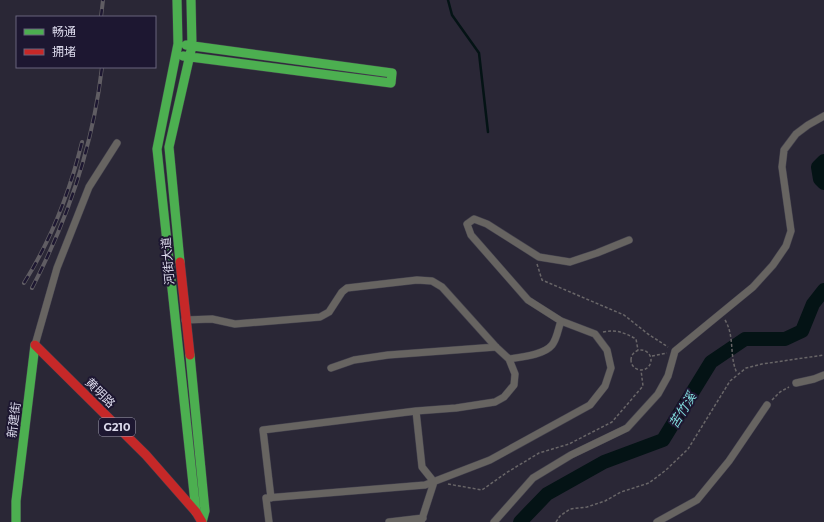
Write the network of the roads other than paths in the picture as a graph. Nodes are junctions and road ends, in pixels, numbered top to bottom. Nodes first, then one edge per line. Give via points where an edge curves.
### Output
1 (177, 0) edge
2 (191, 0) edge
3 (178, 44) junction
4 (192, 46) junction
5 (175, 55) junction
6 (190, 57) junction
7 (824, 116) edge
8 (117, 143) dead end
9 (629, 240) dead end
10 (185, 320) junction
11 (561, 321) junction
12 (35, 345) junction
13 (496, 347) junction
14 (509, 359) junction
15 (331, 368) dead end
16 (824, 375) edge
17 (796, 383) road end
18 (767, 405) road end
19 (416, 411) junction
20 (434, 482) junction
21 (271, 498) junction
22 (196, 512) junction
23 (422, 520) edge
24 (16, 522) edge
25 (202, 522) edge
26 (269, 522) edge
27 (389, 522) edge
28 (494, 522) edge
29 (657, 522) edge

1 - 3 main road, 河街大道
2 - 4 main road, 河街大道
3 - 4 main road
3 - 5 main road, 河街大道
4 - 6 main road, 河街大道
4 - 6 main road via 392,73 391,83
5 - 6 main road
5 - 22 main road, 河街大道 via 156,149
6 - 10 main road, 河街大道 via 169,146
7 - 28 street via 796,134 784,150 782,167 791,231 786,246 773,265 753,287 675,351 668,376 658,394 627,428 571,455 533,478
8 - 12 street via 86,194 57,268
9 - 11 street via 570,262 539,258 487,224 474,219 467,224 471,235 528,300
10 - 13 street via 212,319 235,324 320,317 329,312 347,288 417,280 432,281 442,287
10 - 25 main road, 河街大道 via 205,511
11 - 14 street via 551,346 534,355
11 - 20 street via 595,334 607,350 611,368 605,386 590,405 490,460
12 - 22 main road, 黄明路 / G210 via 146,455
12 - 24 main road, 新建街 via 16,501
13 - 14 street
13 - 15 street via 388,355 354,360
14 - 19 street via 515,374 514,385 495,402
16 - 17 street
18 - 29 street via 729,461 697,500
19 - 20 street via 422,467
19 - 21 street via 263,430
20 - 21 street via 425,485
20 - 23 street
21 - 26 street via 266,498
22 - 25 main road, G210
23 - 27 street

